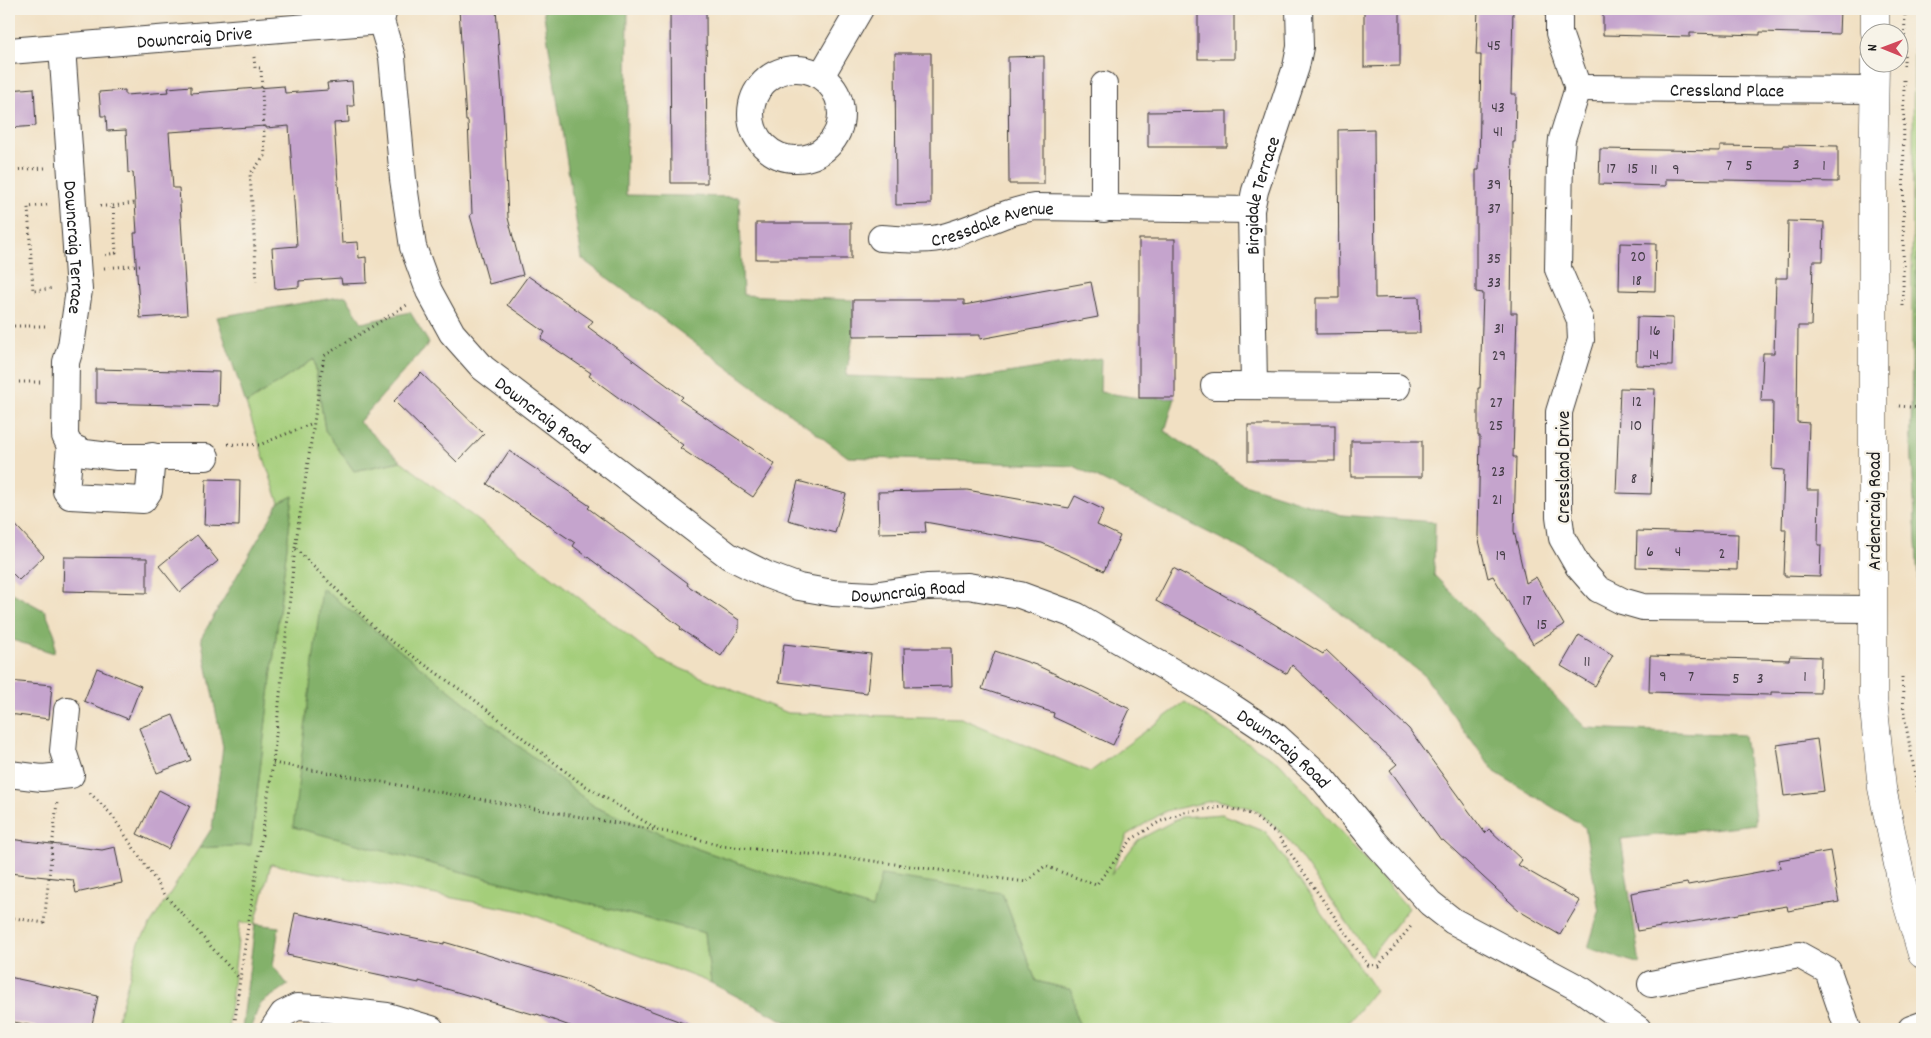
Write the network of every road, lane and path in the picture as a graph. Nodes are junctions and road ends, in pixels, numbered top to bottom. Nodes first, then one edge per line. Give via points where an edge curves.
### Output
1 (860, 9) edge
2 (1299, 9) edge
3 (1559, 9) edge
4 (1875, 9) edge
5 (1905, 9) edge
6 (383, 15) edge
7 (1875, 22) edge
8 (252, 32) junction
9 (62, 46) junction
10 (9, 51) edge
11 (1875, 72) edge
12 (821, 76) dead end
13 (1104, 85) dead end
14 (1578, 88) junction
15 (1875, 90) junction
16 (70, 166) junction
17 (9, 170) edge
18 (73, 201) junction
19 (134, 203) dead end
20 (113, 206) dead end
21 (1104, 209) junction
22 (1251, 210) junction
23 (881, 238) dead end
24 (140, 265) dead end
25 (79, 277) junction
26 (257, 282) dead end
27 (429, 291) junction
28 (1903, 308) dead end
29 (74, 325) junction
30 (9, 326) edge
31 (1214, 386) dead end
32 (1254, 386) junction
33 (1397, 387) dead end
34 (1902, 406) dead end
35 (1902, 416) dead end
36 (313, 423) junction
37 (70, 446) junction
38 (152, 456) junction
39 (206, 457) joint
40 (295, 548) junction
41 (1872, 609) junction
42 (1902, 668) dead end
43 (67, 710) dead end
44 (273, 763) junction
45 (9, 774) edge
46 (71, 775) junction
47 (1922, 814) edge
48 (660, 831) junction
49 (1430, 903) junction
50 (9, 917) edge
51 (1922, 954) edge
52 (240, 979) junction
53 (1651, 984) dead end
54 (1922, 1025) edge
55 (234, 1029) edge
56 (273, 1029) edge
57 (431, 1029) edge
58 (1638, 1029) edge
59 (1848, 1029) edge
60 (1911, 1029) edge

1 - 12 street
2 - 22 street, Birgidale Terrace via 1300,48 1296,67 1254,191
3 - 14 street via 1559,33
4 - 7 street
5 - 28 path
6 - 8 street, Downcraig Drive
6 - 27 street, Downcraig Road via 392,56 403,179 413,247
8 - 9 street, Downcraig Drive
8 - 26 path via 255,68 261,68 265,156 250,174
9 - 10 street, Downcraig Drive
9 - 16 street, Downcraig Terrace
11 - 15 street, Ardencraig Road
13 - 21 street
14 - 15 street, Cressland Place
14 - 41 street, Cressland Drive via 1562,139 1560,160 1558,270 1580,320 1582,340 1558,412 1562,538 1578,566 1598,589 1643,607
15 - 41 street, Ardencraig Road
16 - 17 path
16 - 18 street, Downcraig Terrace
18 - 25 street, Downcraig Terrace
18 - 25 path via 28,207 33,291
19 - 20 path
21 - 22 street, Cressdale Avenue
21 - 23 street, Cressdale Avenue via 1019,209 929,240
22 - 32 street, Birgidale Terrace
24 - 25 path
25 - 29 street, Downcraig Terrace
27 - 36 path via 324,356
27 - 49 street, Downcraig Road via 452,333 483,368 729,556 767,575 833,593 873,594 968,586 1020,595 1077,616 1223,701 1277,737 1321,777
29 - 30 path
29 - 37 street, Downcraig Terrace via 66,362 64,436
31 - 32 street
32 - 33 street
34 - 35 path
36 - 39 path via 259,445 224,444
36 - 40 path
37 - 38 street via 84,453 117,457
37 - 38 street, Downcraig Terrace via 66,491 70,496 144,500 149,492
38 - 39 street
40 - 44 path
40 - 48 path via 380,632 472,698 579,782
41 - 51 street, Ardencraig Road via 1873,699 1882,788 1904,893
42 - 47 path via 1904,714
43 - 46 street via 62,751
44 - 48 path
44 - 52 path
45 - 46 street via 42,778
46 - 50 path via 57,803 44,923
46 - 52 path via 110,814 166,896
48 - 49 path via 722,846 851,858 1011,882 1026,882 1045,866 1096,885 1132,839 1159,822 1184,812 1224,808 1251,814 1276,834 1368,965 1378,966
49 - 58 street, Downcraig Road via 1453,921 1582,990
52 - 55 path
53 - 59 street via 1799,955 1828,971
54 - 60 street
56 - 57 street via 283,1014 297,1007 387,1016

